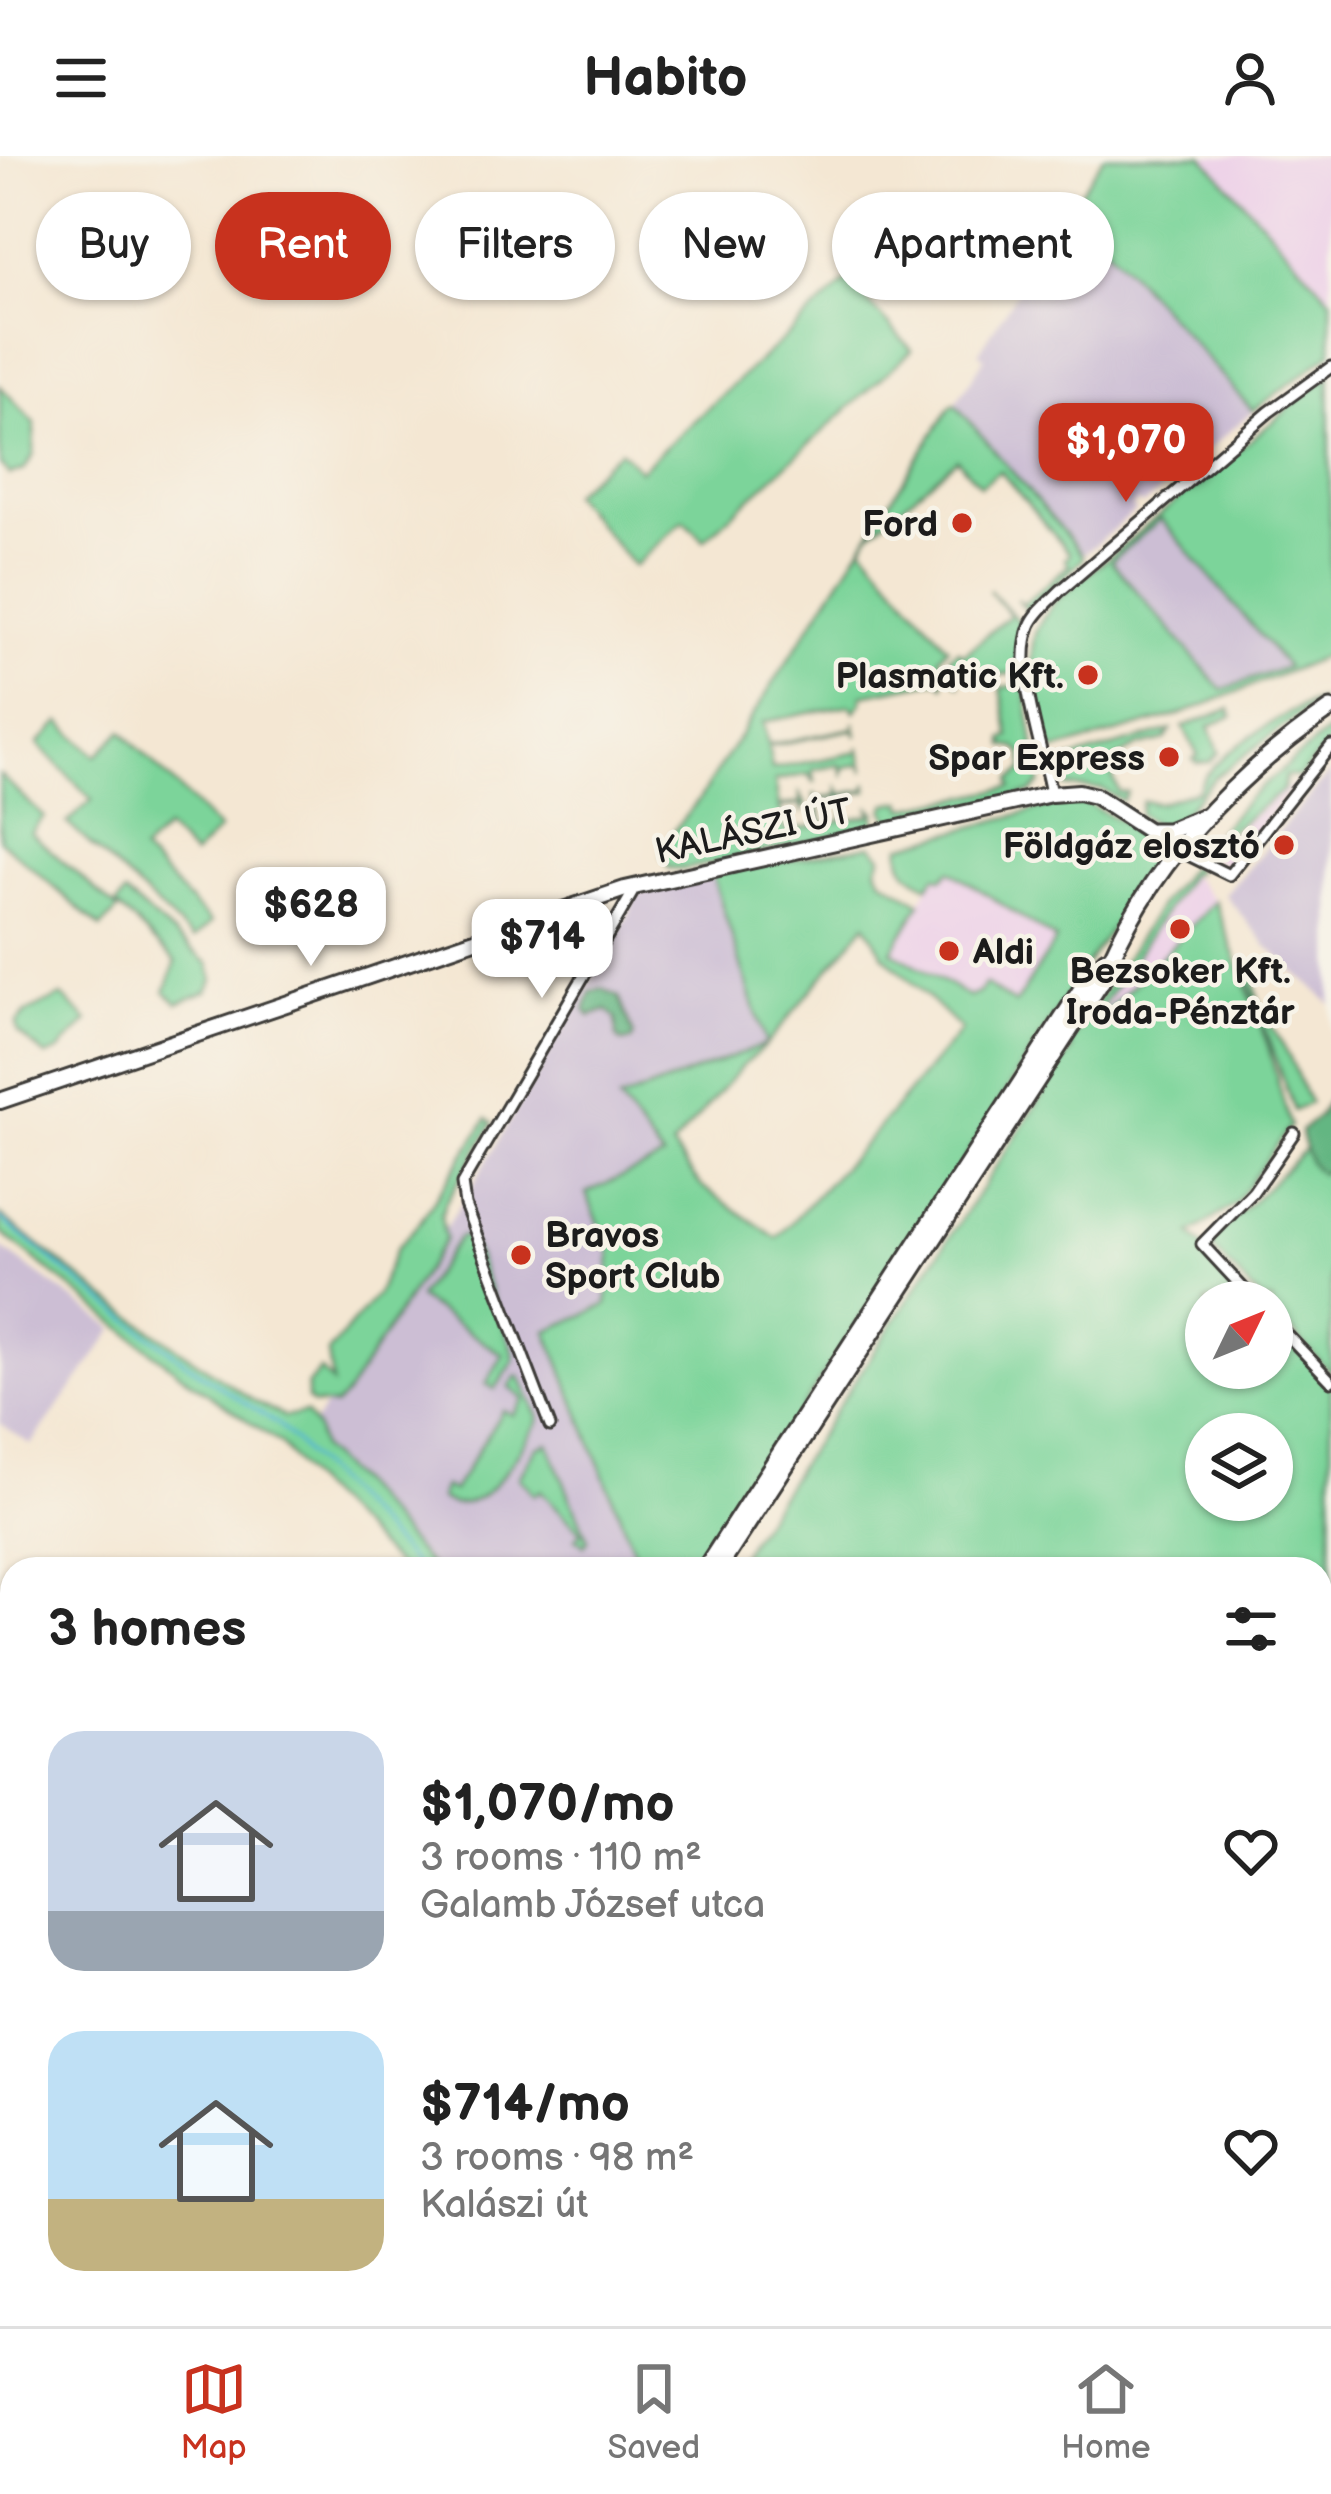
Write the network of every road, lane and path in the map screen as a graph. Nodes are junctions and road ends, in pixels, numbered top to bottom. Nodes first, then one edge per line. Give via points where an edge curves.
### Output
1 (1331, 367) edge
2 (1331, 709) edge
3 (1331, 746) edge
4 (1051, 794) junction
5 (1210, 814) junction
6 (1152, 831) junction
7 (1178, 850) junction
8 (637, 886) junction
9 (1112, 952) junction
10 (0, 1101) edge
11 (1294, 1133) dead end
12 (1236, 1281) edge
13 (1293, 1341) edge
14 (1331, 1381) edge
15 (550, 1426) dead end
16 (713, 1557) edge
17 (726, 1557) edge

1 - 4 street via 1031,622 1026,677
2 - 5 main road
3 - 7 street via 1229,875
4 - 6 main road, KALÁSZI ÚT via 1095,796
4 - 8 main road, KALÁSZI ÚT
5 - 6 main road
5 - 7 main road
6 - 7 main road, KALÁSZI ÚT
7 - 9 main road
8 - 10 main road
8 - 15 street, KALÁSZI ÚT via 462,1184
9 - 16 main road
9 - 17 main road via 1101,982
11 - 12 street via 1202,1244
13 - 14 street

